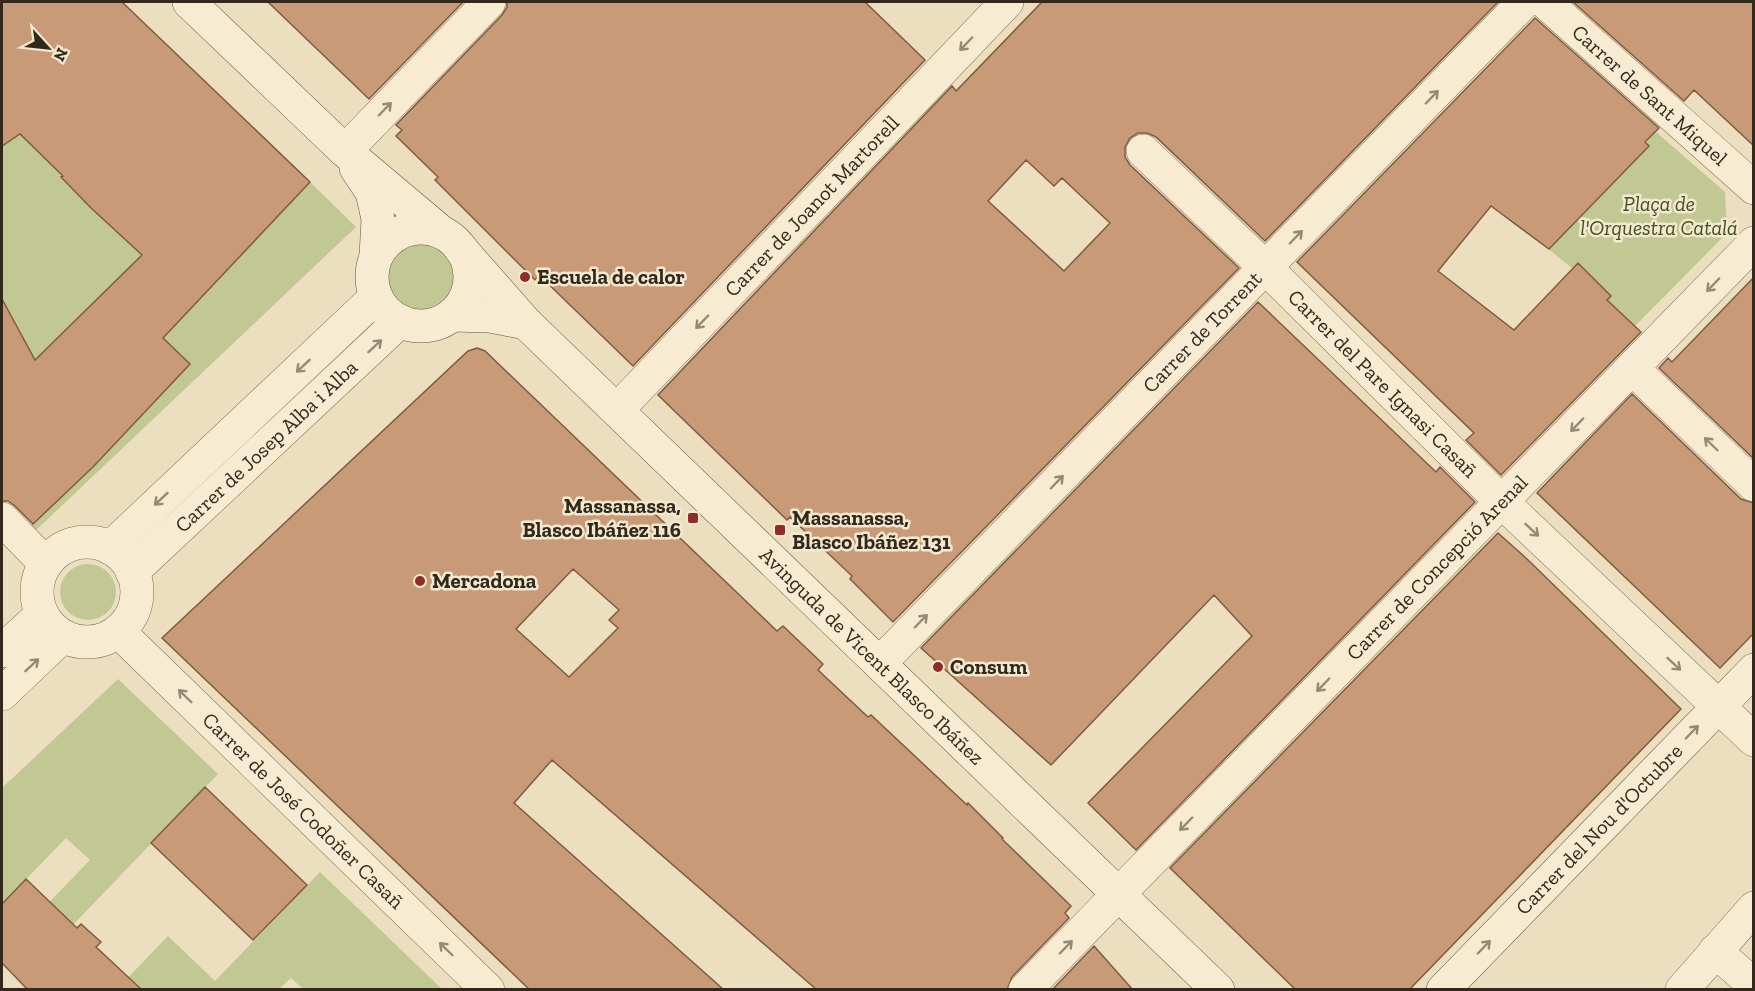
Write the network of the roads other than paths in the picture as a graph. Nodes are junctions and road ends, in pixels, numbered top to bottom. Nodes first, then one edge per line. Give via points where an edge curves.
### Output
1 (189, 2) edge
2 (489, 2) edge
3 (1524, 2) edge
4 (1545, 2) edge
5 (993, 6) edge
6 (345, 151) junction
7 (1143, 152) dead end
8 (1754, 188) edge
9 (450, 240) junction
10 (1754, 243) edge
11 (376, 256) junction
12 (1266, 268) junction
13 (376, 297) junction
14 (452, 315) junction
15 (400, 321) junction
16 (526, 322) junction
17 (1632, 368) junction
18 (617, 410) junction
19 (1754, 484) edge
20 (1502, 502) junction
21 (2, 519) edge
22 (110, 548) junction
23 (46, 564) junction
24 (132, 572) junction
25 (52, 625) junction
26 (118, 631) junction
27 (2, 651) edge
28 (880, 663) junction
29 (1754, 670) edge
30 (2, 694) edge
31 (1718, 706) junction
32 (1754, 740) edge
33 (1119, 893) junction
34 (1754, 908) edge
35 (1715, 951) junction
36 (1754, 985) edge
37 (488, 990) edge
38 (1025, 990) edge
39 (1218, 990) edge
40 (1443, 990) edge
41 (1682, 990) edge

1 - 6 street, Avinguda de Vicent Blasco Ibáñez
6 -> 2 street
12 -> 3 street, Carrer de Torrent
4 - 8 street, Carrer de Sant Miquel
5 -> 18 street, Carrer de Joanot Martorell
6 - 9 street, Avinguda de Vicent Blasco Ibáñez
6 - 11 street, Avinguda de Vicent Blasco Ibáñez via 372,192 378,219
7 - 12 street, Carrer del Pare Ignasi Casañ
9 - 11 street via 426,228 410,229 384,243
9 - 14 street via 467,261 470,276 468,290
9 - 16 street, Avinguda de Vicent Blasco Ibáñez
10 -> 17 street, Carrer de Concepció Arenal
11 - 13 street via 372,270
12 - 20 street, Carrer del Pare Ignasi Casañ
28 -> 12 street, Carrer de Torrent
13 - 15 street
13 -> 22 street, Carrer de Josep Alba i Alba
14 - 15 street via 427,325
14 - 16 street
24 -> 15 street, Carrer de Josep Alba i Alba
16 - 18 street, Avinguda de Vicent Blasco Ibáñez
19 -> 17 street
17 -> 20 street, Carrer de Concepció Arenal
18 - 28 street, Avinguda de Vicent Blasco Ibáñez
20 -> 31 street, Carrer del Pare Ignasi Casañ
20 -> 33 street, Carrer de Concepció Arenal
21 - 23 street
22 - 23 street via 97,543 69,545
22 - 24 street
23 - 25 street via 40,573 37,601
24 - 26 street via 137,588 135,604
25 - 26 street via 76,641 91,642
25 - 27 street
30 -> 25 street
37 -> 26 street, Carrer de José Codoñer Casañ
28 - 33 street, Avinguda de Vicent Blasco Ibáñez
29 - 31 street, Carrer del Nou d'Octubre
31 - 32 street, Carrer del Pare Ignasi Casañ
40 -> 31 street, Carrer del Nou d'Octubre
38 -> 33 street, Carrer de Concepció Arenal
33 - 39 street, Avinguda de Vicent Blasco Ibáñez
34 - 35 street
35 - 36 street
35 - 41 street

